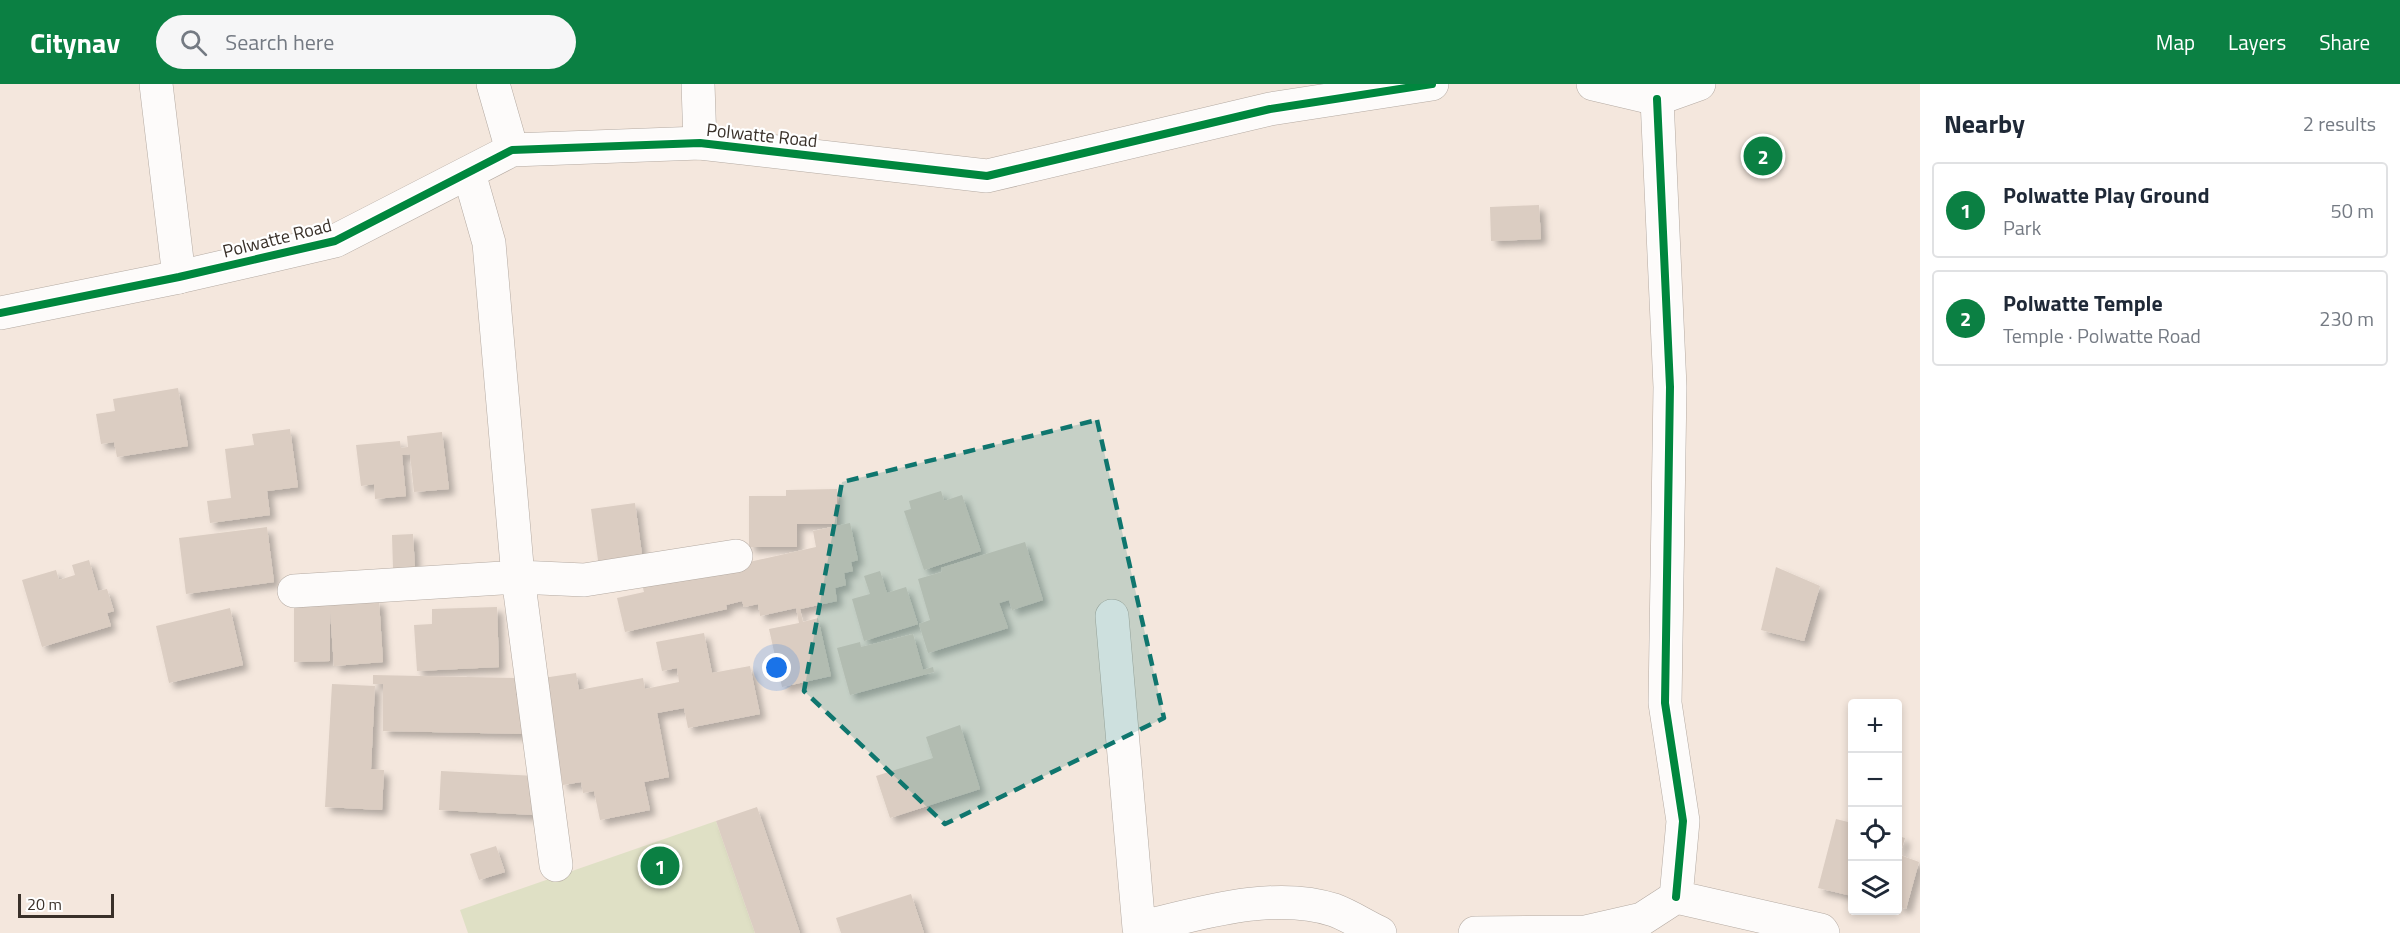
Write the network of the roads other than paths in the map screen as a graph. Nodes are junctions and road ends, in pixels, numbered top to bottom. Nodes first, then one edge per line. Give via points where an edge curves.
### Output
1 (156, 84) edge
2 (493, 84) edge
3 (698, 84) edge
4 (1432, 84) edge
5 (1593, 84) edge
6 (1699, 84) edge
7 (1657, 99) junction
8 (700, 143) junction
9 (512, 150) junction
10 (469, 173) junction
11 (179, 277) junction
12 (0, 313) edge
13 (736, 556) dead end
14 (518, 577) junction
15 (294, 591) dead end
16 (1112, 616) dead end
17 (556, 865) dead end
18 (1676, 897) junction
19 (1380, 933) edge
20 (1475, 933) edge
21 (1823, 933) edge

1 - 11 street
2 - 9 street
3 - 8 street
4 - 8 street, Polwatte Road via 1270,109 987,176
5 - 7 street
6 - 7 street
7 - 18 street via 1670,387 1665,703 1683,821
8 - 9 street, Polwatte Road
9 - 10 street, Polwatte Road
10 - 11 street, Polwatte Road via 335,241
10 - 14 street via 489,243
11 - 12 street, Polwatte Road
13 - 14 street via 584,580
14 - 15 street
14 - 17 street
16 - 19 street via 1138,928 1221,909 1281,901 1334,910
18 - 20 street via 1642,919 1585,932
18 - 21 street

